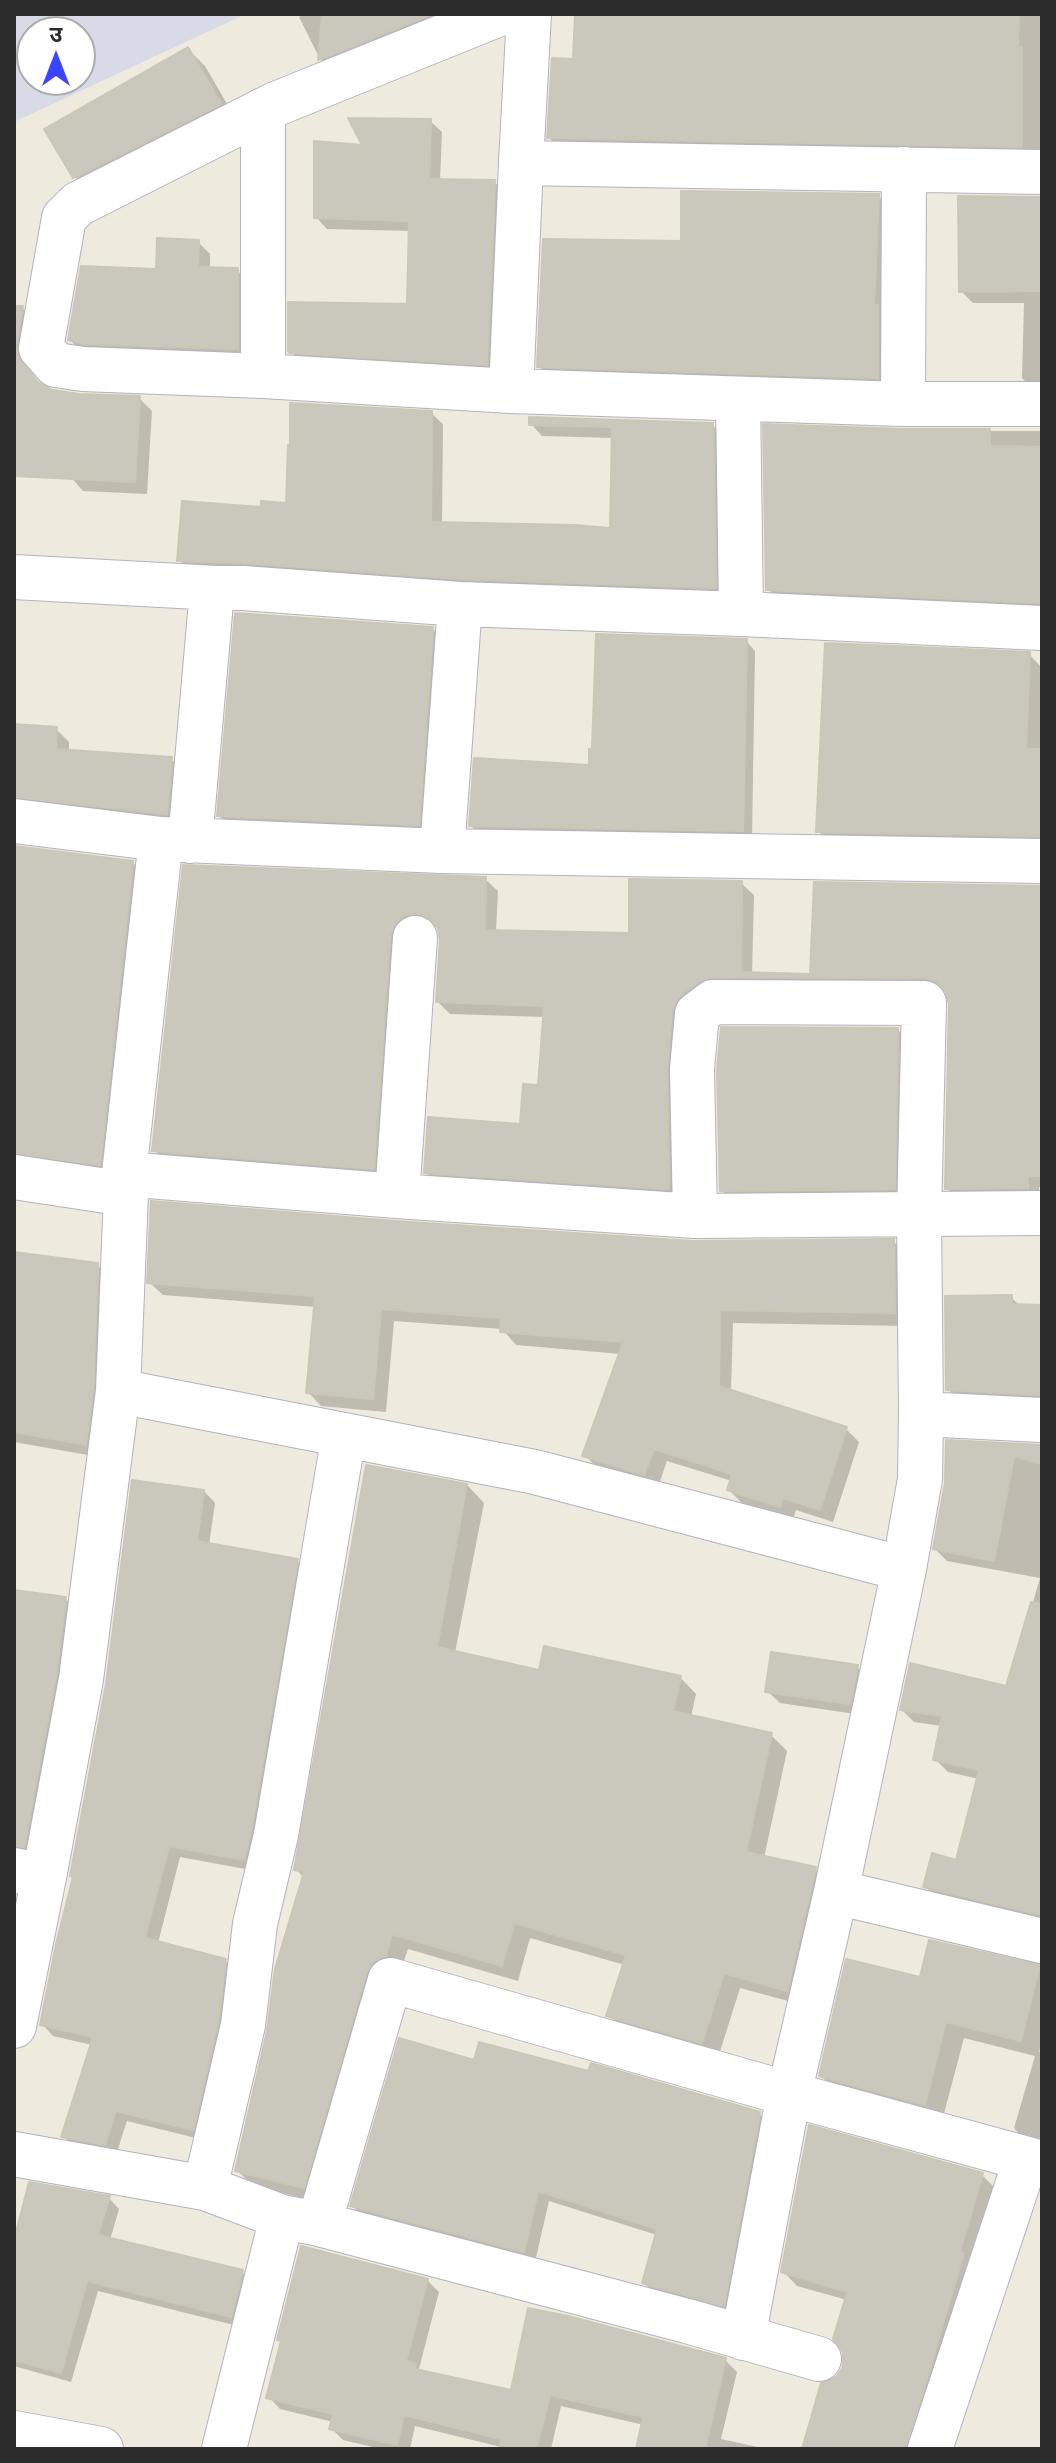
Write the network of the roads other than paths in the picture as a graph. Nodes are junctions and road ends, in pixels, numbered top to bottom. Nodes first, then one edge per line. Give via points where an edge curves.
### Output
1 (499, 14) edge
2 (529, 14) edge
3 (263, 110) junction
4 (521, 163) junction
5 (904, 169) junction
6 (1042, 172) edge
7 (263, 376) junction
8 (511, 391) junction
9 (738, 399) junction
10 (903, 404) junction
11 (1042, 404) edge
12 (14, 577) edge
13 (216, 588) junction
14 (460, 604) junction
15 (741, 614) junction
16 (1042, 628) edge
17 (14, 821) edge
18 (175, 840) junction
19 (442, 851) junction
20 (1042, 861) edge
21 (415, 938) dead end
22 (14, 1177) edge
23 (125, 1184) junction
24 (397, 1196) junction
25 (1042, 1213) edge
26 (919, 1215) junction
27 (695, 1216) junction
28 (118, 1391) junction
29 (921, 1414) junction
30 (1042, 1420) edge
31 (344, 1435) junction
32 (904, 1569) junction
33 (29, 1874) edge
34 (836, 1892) junction
35 (1042, 1941) edge
36 (14, 2026) edge
37 (789, 2094) junction
38 (14, 2154) edge
39 (1034, 2161) edge
40 (205, 2188) junction
41 (301, 2221) junction
42 (743, 2338) junction
43 (819, 2359) dead end
44 (14, 2433) edge
45 (101, 2449) edge
46 (224, 2449) edge
47 (930, 2449) edge

1 - 3 street
2 - 4 street
3 - 7 street
3 - 7 street via 78,204 64,218 41,348 56,365 70,367
4 - 5 street
4 - 8 street
5 - 6 street
5 - 10 street
7 - 8 street
8 - 9 street
9 - 10 street
9 - 15 street
10 - 11 street
12 - 13 street
13 - 14 street
13 - 18 street
14 - 15 street
14 - 19 street
15 - 16 street
17 - 18 street
18 - 19 street
18 - 23 street
19 - 20 street
21 - 24 street
22 - 23 street
23 - 24 street
23 - 28 street
24 - 27 street
25 - 26 street
26 - 27 street
26 - 27 street via 924,1003 734,1001 713,1002 697,1014 692,1069
26 - 29 street
28 - 31 street
28 - 33 street via 81,1679
29 - 30 street
29 - 32 street via 920,1479
31 - 32 street via 535,1472
31 - 40 street via 276,1835 255,1924 243,2025
32 - 34 street
33 - 36 street
34 - 35 street
34 - 37 street
37 - 39 street
37 - 41 street via 390,1980
37 - 42 street
38 - 40 street
39 - 47 street
40 - 41 street
41 - 42 street
41 - 46 street
42 - 43 street
44 - 45 street

